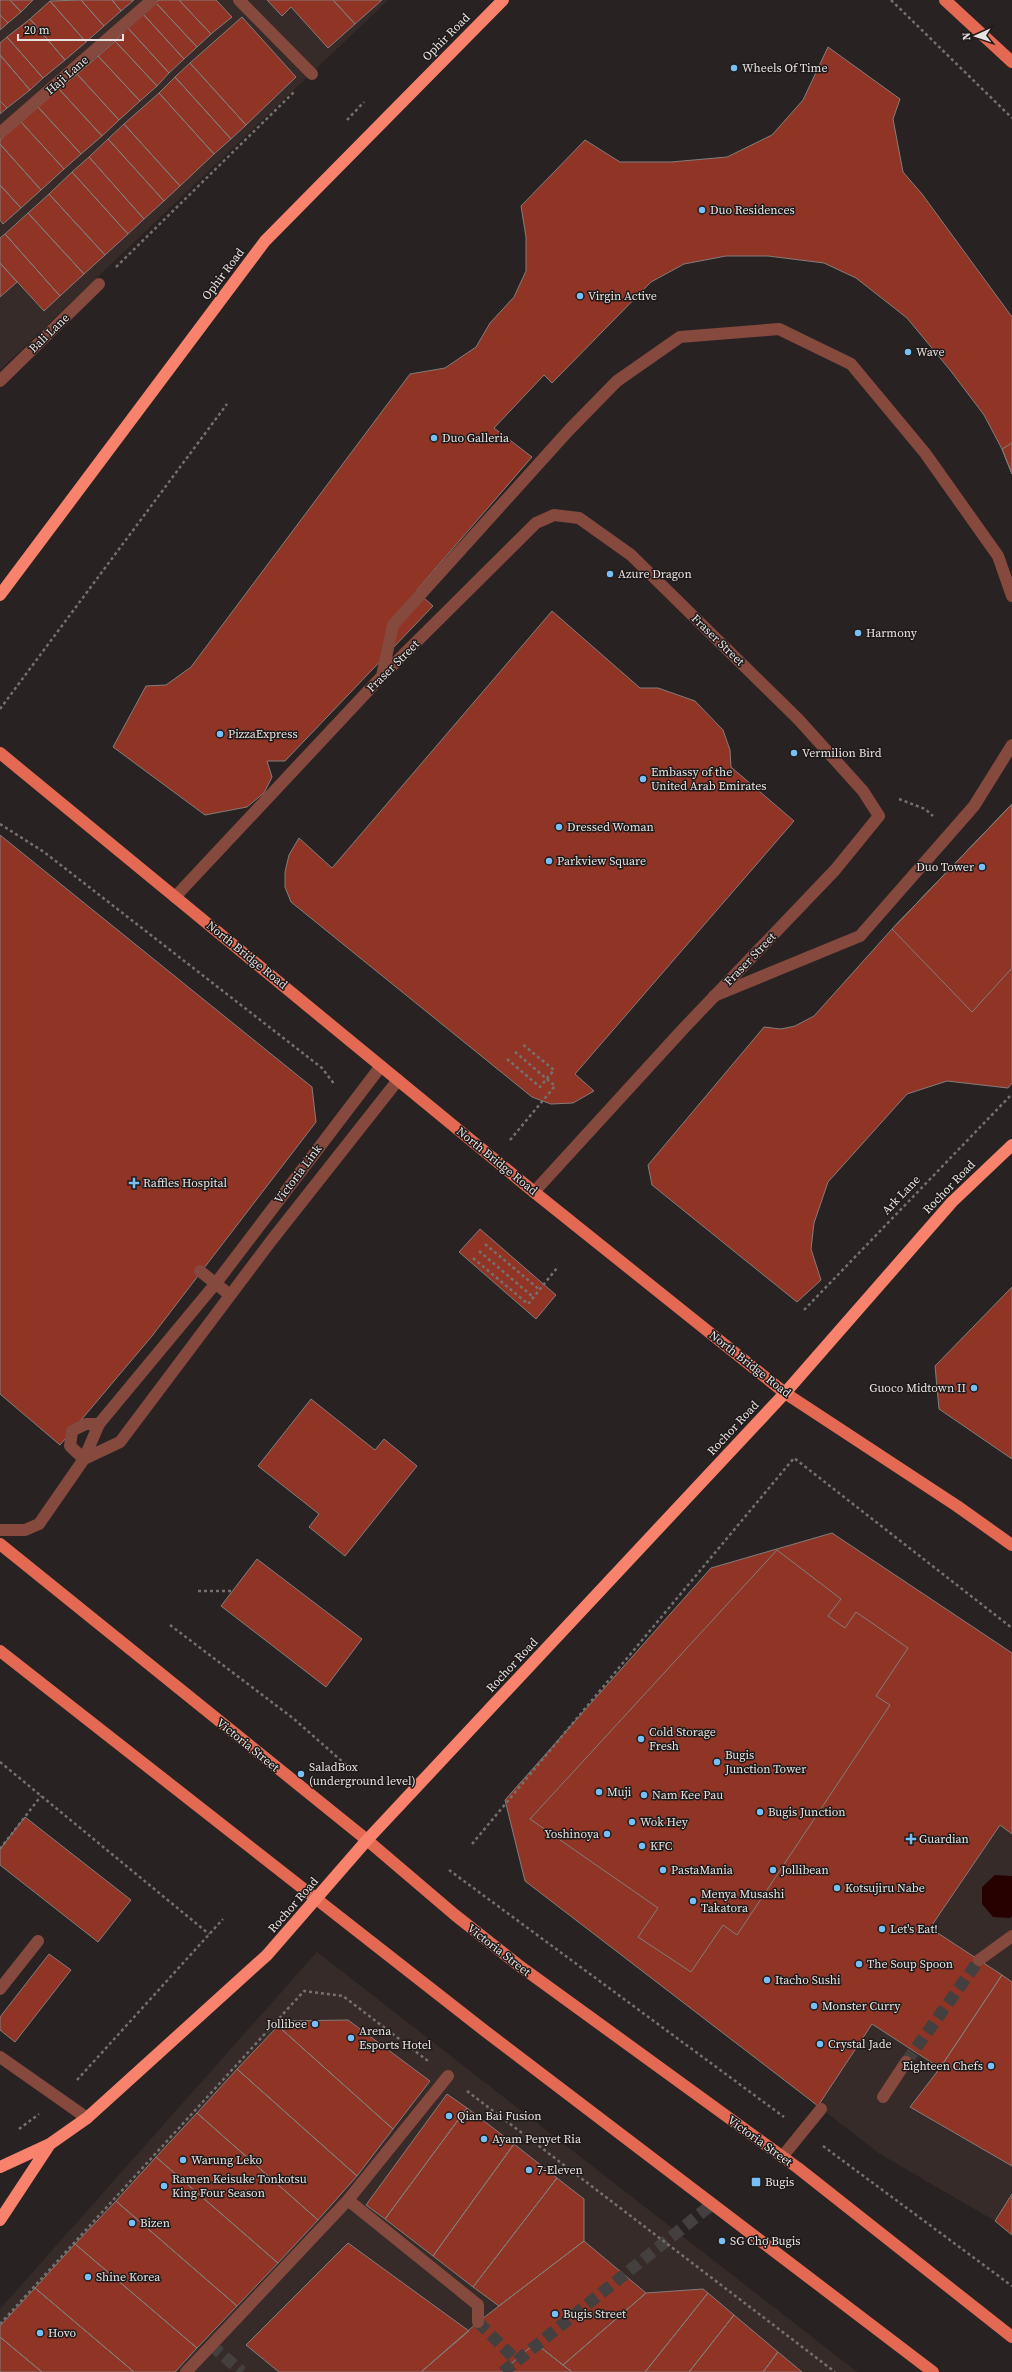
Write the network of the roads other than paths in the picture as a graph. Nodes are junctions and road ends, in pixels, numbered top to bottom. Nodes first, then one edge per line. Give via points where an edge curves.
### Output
1 (152, 0) edge
2 (239, 0) edge
3 (503, 0) edge
4 (945, 0) edge
5 (1012, 62) edge
6 (312, 74) road end
7 (0, 133) edge
8 (99, 284) road end
9 (0, 381) edge
10 (0, 595) edge
11 (1012, 596) edge
12 (382, 676) junction
13 (1012, 745) edge
14 (0, 753) edge
15 (175, 897) junction
16 (714, 996) junction
17 (381, 1066) junction
18 (398, 1080) junction
19 (1012, 1145) edge
20 (303, 1166) junction
21 (319, 1179) junction
22 (534, 1192) junction
23 (200, 1271) dead end
24 (216, 1283) junction
25 (230, 1295) junction
26 (785, 1393) junction
27 (99, 1424) junction
28 (84, 1459) junction
29 (0, 1530) edge
30 (0, 1544) edge
31 (1012, 1545) edge
32 (0, 1651) edge
33 (367, 1840) junction
34 (317, 1899) junction
35 (1012, 1936) edge
36 (38, 1941) dead end
37 (979, 1960) tunnel mouth
38 (0, 1989) edge
39 (0, 2057) edge
40 (906, 2062) tunnel mouth
41 (448, 2076) road end
42 (883, 2097) dead end
43 (822, 2109) dead end
44 (87, 2118) junction
45 (50, 2144) junction
46 (782, 2157) junction
47 (0, 2167) edge
48 (348, 2200) junction
49 (0, 2220) edge
50 (478, 2322) tunnel mouth
51 (1012, 2337) edge
52 (186, 2372) edge
53 (933, 2372) edge

1 - 7 street, Haji Lane
2 - 6 street
3 - 10 highway, Ophir Road via 265,241
4 - 5 main road
8 - 9 street, Bali Lane
11 - 12 street via 998,556 925,453 851,364 779,329 680,337 617,381 569,430 393,625
12 - 15 street, Fraser Street
12 - 16 street, Fraser Street via 536,523 554,516 579,518 631,556 799,720 863,791 879,816 835,870
13 - 16 street, bridge via 974,806 860,936
14 - 15 main road, North Bridge Road
15 - 17 main road, North Bridge Road
16 - 22 street, Fraser Street
17 - 18 main road, North Bridge Road
17 - 20 street, Victoria Link
18 - 21 street, Victoria Link
18 - 22 main road, North Bridge Road
19 - 26 highway, Rochor Road via 952,1202
20 - 21 street
20 - 24 street, Victoria Link
21 - 25 street, Victoria Link
22 - 26 main road, North Bridge Road
23 - 24 street
24 - 25 street
24 - 27 street, Victoria Link
25 - 28 street, Victoria Link via 120,1442
26 - 31 main road, North Bridge Road
26 - 33 highway, Rochor Road
27 - 28 street, Victoria Link
27 - 28 street via 86,1424 72,1431 70,1446
28 - 29 street, Victoria Link via 39,1524 25,1530
30 - 33 main road, Victoria Street
32 - 34 main road
33 - 34 highway, Rochor Road
33 - 46 main road, Victoria Street via 455,1916 517,1964
34 - 44 highway, Rochor Road via 267,1955
34 - 53 main road via 711,2205
35 - 37 street
36 - 38 street
39 - 44 street
40 - 42 street
41 - 48 street
43 - 46 street
44 - 45 highway, Rochor Road
45 - 47 highway, Rochor Road
45 - 49 highway
46 - 51 main road, Victoria Street
48 - 50 street via 478,2305
48 - 52 street

